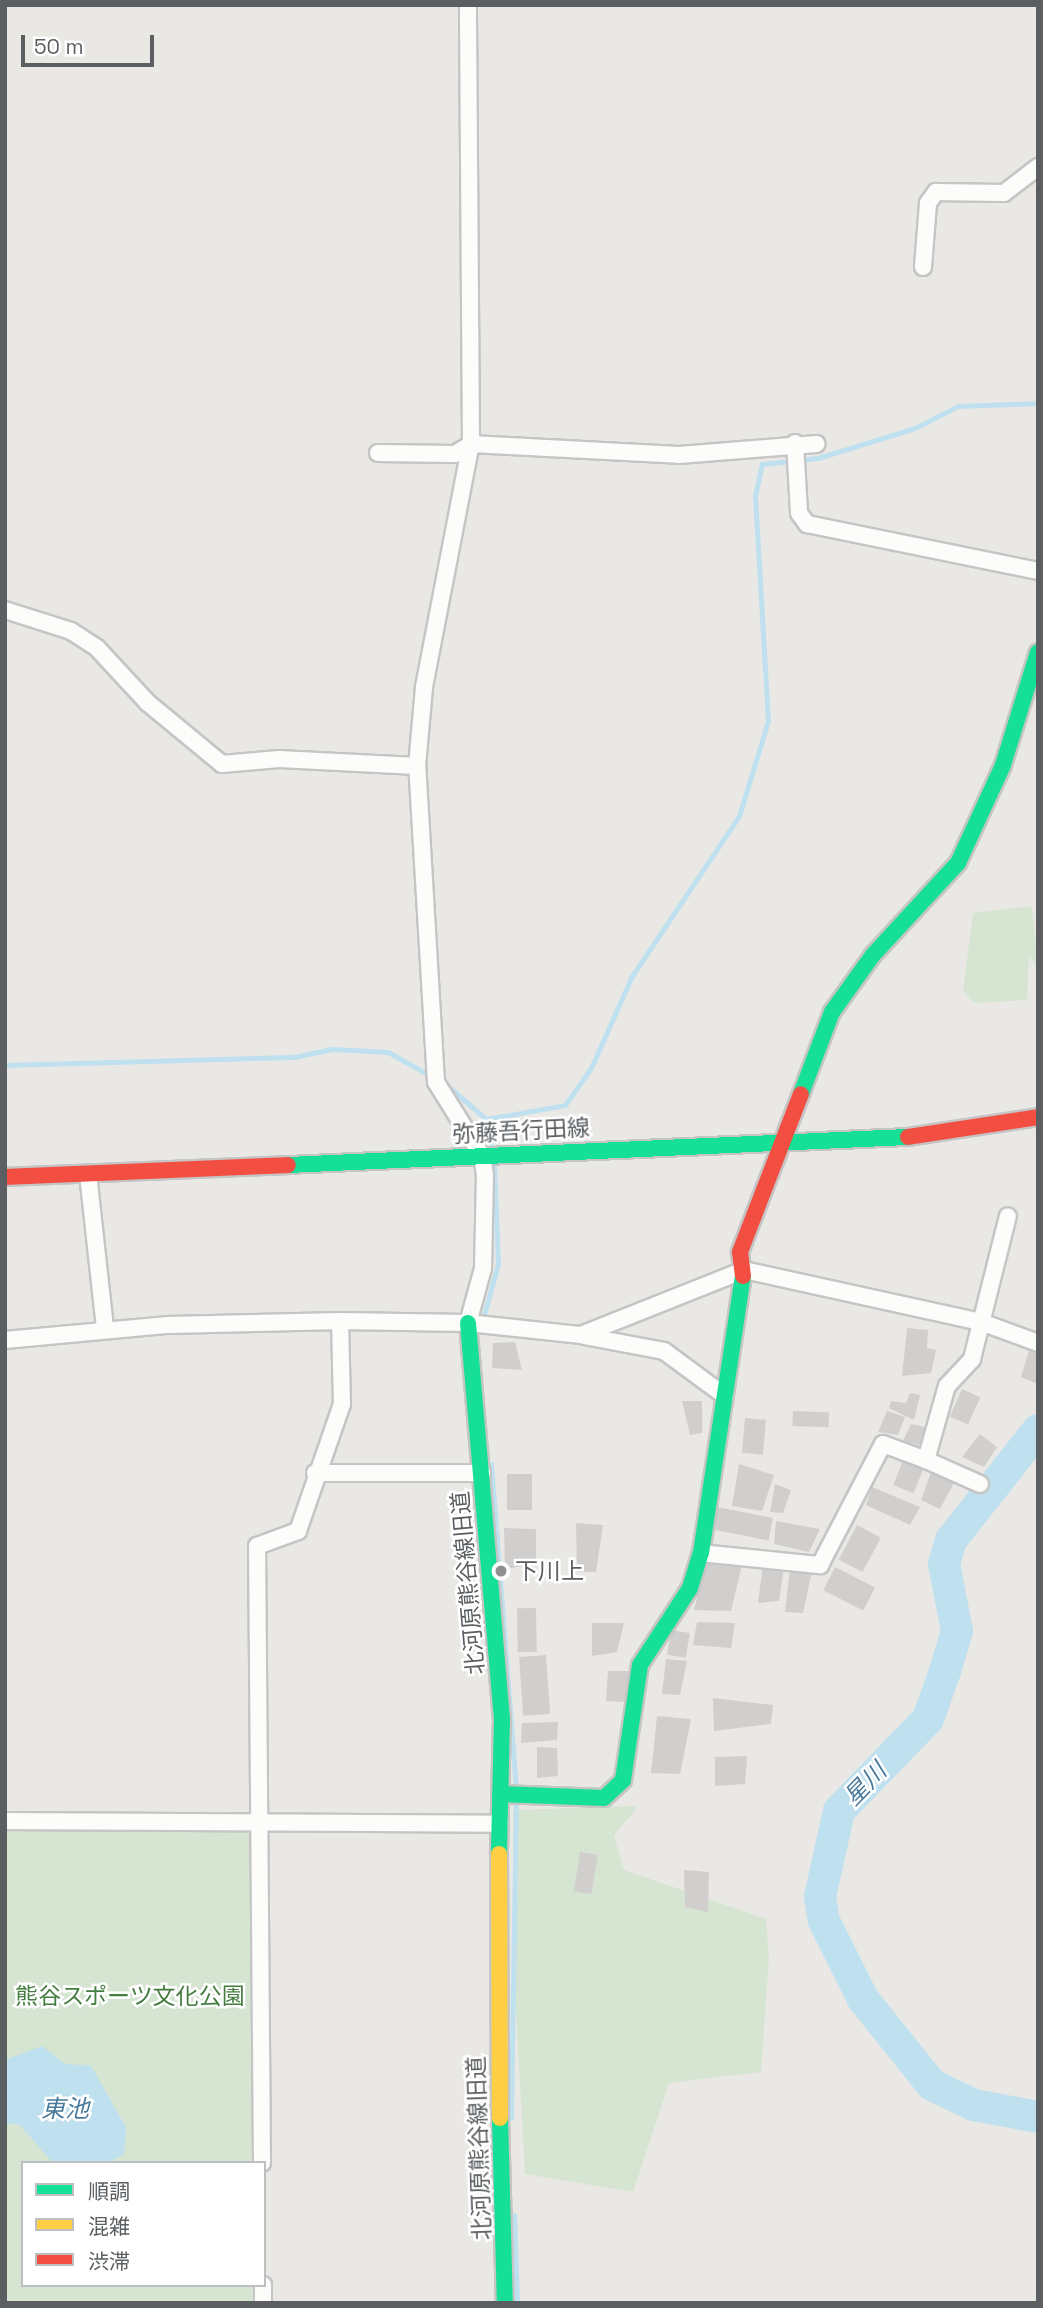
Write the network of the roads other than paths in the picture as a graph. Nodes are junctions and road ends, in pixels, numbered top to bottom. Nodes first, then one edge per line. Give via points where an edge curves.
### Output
1 (468, 5) edge
2 (1038, 167) edge
3 (923, 267) dead end
4 (795, 443) junction
5 (471, 444) junction
6 (817, 444) dead end
7 (378, 453) dead end
8 (1038, 571) edge
9 (5, 610) edge
10 (1038, 652) edge
11 (417, 766) junction
12 (1038, 1117) edge
13 (782, 1143) junction
14 (481, 1156) junction
15 (88, 1174) junction
16 (5, 1177) edge
17 (1007, 1216) dead end
18 (744, 1270) junction
19 (340, 1321) junction
20 (981, 1322) junction
21 (468, 1323) junction
22 (105, 1329) junction
23 (581, 1335) junction
24 (5, 1340) edge
25 (1038, 1343) edge
26 (724, 1396) junction
27 (926, 1460) junction
28 (315, 1473) junction
29 (482, 1473) junction
30 (980, 1484) dead end
31 (701, 1553) junction
32 (500, 1794) junction
33 (5, 1821) edge
34 (260, 1824) junction
35 (500, 1824) junction
36 (262, 2161) edge
37 (505, 2303) edge

1 - 5 street
2 - 3 street via 1004,193 936,192 928,203
4 - 5 street via 751,453 679,455
4 - 6 street
4 - 8 street via 799,513 807,524
5 - 7 street via 455,454
5 - 11 street via 424,687
9 - 11 street via 62,627 97,648 148,703 222,764 279,760
10 - 13 street via 1003,765 958,863 873,955 832,1012
11 - 14 street via 436,1082
12 - 13 street, 弥藤吾行田線 via 955,1133
13 - 14 street, 弥藤吾行田線
13 - 18 street via 740,1252
14 - 15 street, 弥藤吾行田線
14 - 21 street via 483,1268
15 - 16 street, 弥藤吾行田線
15 - 22 street
17 - 20 street
18 - 20 street
18 - 23 street
18 - 26 street
19 - 21 street
19 - 22 street
19 - 28 street via 342,1404
20 - 25 street
20 - 27 street via 972,1359 947,1386
21 - 23 street
21 - 29 street, 北河原熊谷線旧道
22 - 24 street
23 - 26 street via 664,1351
26 - 31 street
27 - 30 street
27 - 31 street via 883,1444 820,1565
28 - 29 street
28 - 34 street via 298,1531 257,1546
29 - 32 street, 北河原熊谷線旧道 via 502,1718
31 - 32 street via 690,1588 640,1665 623,1780 604,1798
32 - 35 street, 北河原熊谷線旧道
33 - 34 street
34 - 35 street
34 - 36 street
35 - 37 street, 北河原熊谷線旧道 via 496,1957

